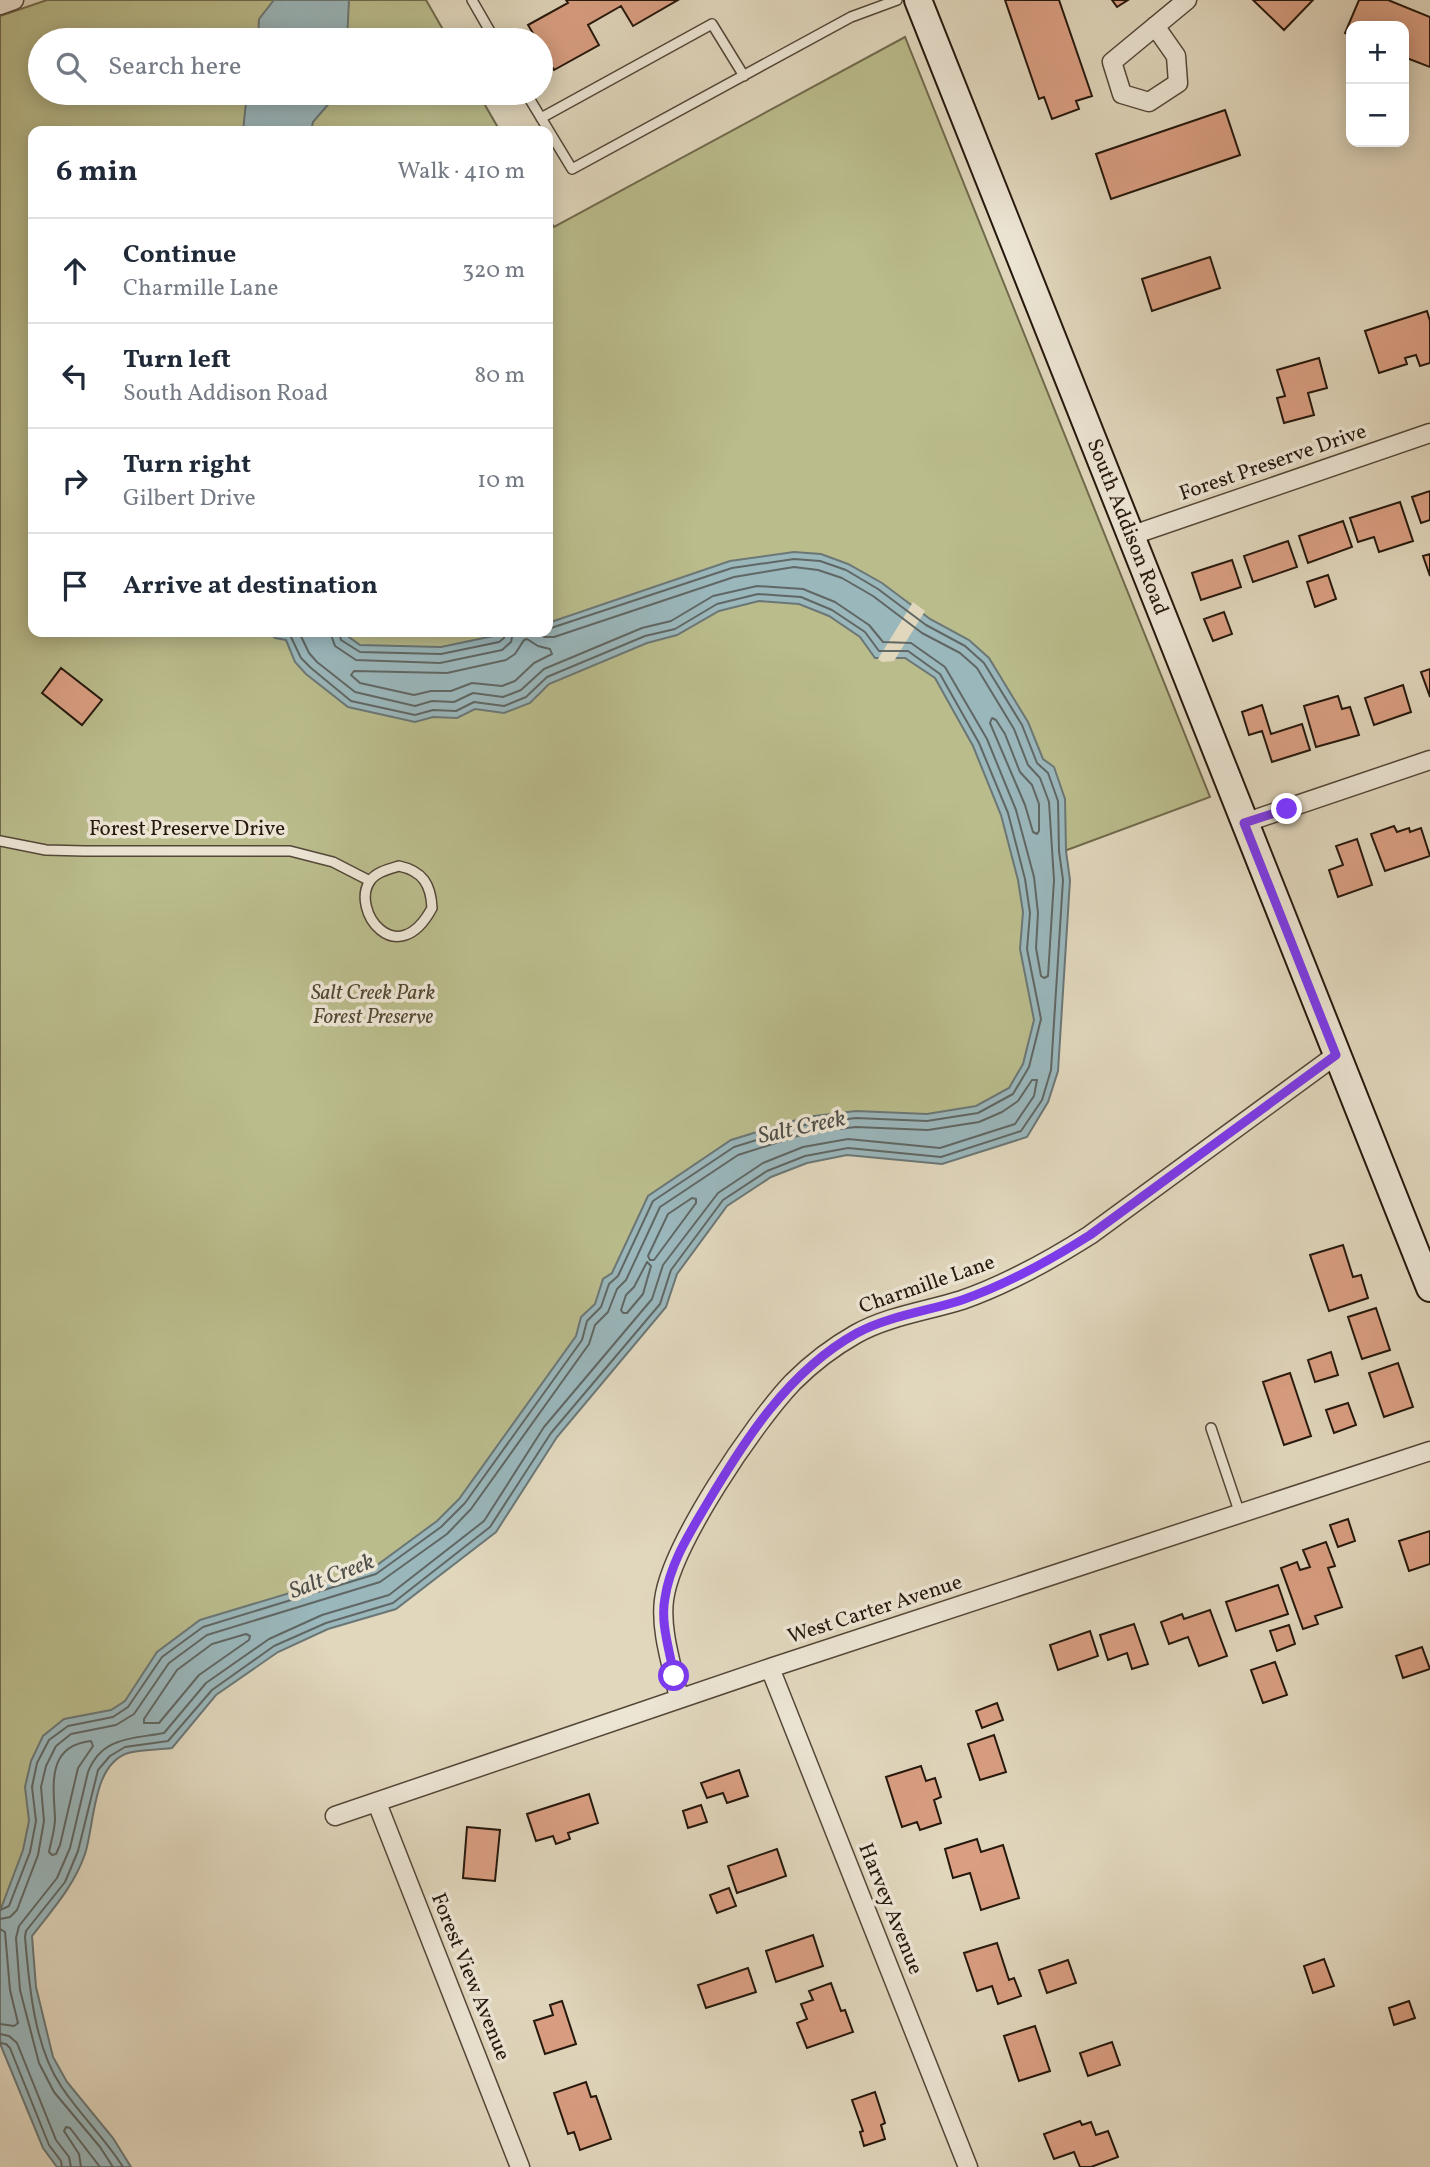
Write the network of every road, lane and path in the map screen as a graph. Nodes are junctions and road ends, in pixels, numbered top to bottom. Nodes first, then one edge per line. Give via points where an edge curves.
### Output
1 (14, 0) edge
2 (472, 0) edge
3 (897, 0) edge
4 (918, 0) edge
5 (1187, 0) edge
6 (0, 5) edge
7 (1155, 26) dead end
8 (488, 28) edge
9 (744, 76) junction
10 (533, 105) edge
11 (541, 118) junction
12 (546, 126) edge
13 (553, 138) edge
14 (1430, 433) edge
15 (1130, 536) junction
16 (1430, 760) edge
17 (1244, 823) junction
18 (0, 841) edge
19 (370, 881) junction
20 (1336, 1055) junction
21 (1430, 1288) edge
22 (1211, 1428) dead end
23 (1430, 1451) edge
24 (1240, 1514) junction
25 (770, 1668) junction
26 (679, 1699) junction
27 (377, 1803) junction
28 (335, 1816) dead end
29 (520, 2167) edge
30 (968, 2167) edge

1 - 6 street
2 - 8 lane
3 - 9 lane via 851,16
4 - 15 street, South Addison Road
5 - 7 street
9 - 11 lane via 712,24
9 - 13 lane via 572,169
10 - 11 lane
11 - 12 lane
14 - 15 street, Forest Preserve Drive
15 - 17 street, South Addison Road
16 - 17 street
17 - 20 street, South Addison Road
18 - 19 lane, Forest Preserve Drive via 46,850 290,851 333,862
19 - 19 lane via 366,895 375,924 395,938 417,930 432,908 421,874 399,866
20 - 21 street, South Addison Road
20 - 26 street, Charmille Lane via 1061,1253 963,1299 859,1332 814,1362 762,1420 680,1550 664,1600 664,1624
22 - 24 lane
23 - 24 street, West Carter Avenue
24 - 25 street, West Carter Avenue
25 - 26 street, West Carter Avenue
25 - 30 street, Harvey Avenue
26 - 27 street, West Carter Avenue
27 - 28 street, West Carter Avenue
27 - 29 street, Forest View Avenue

